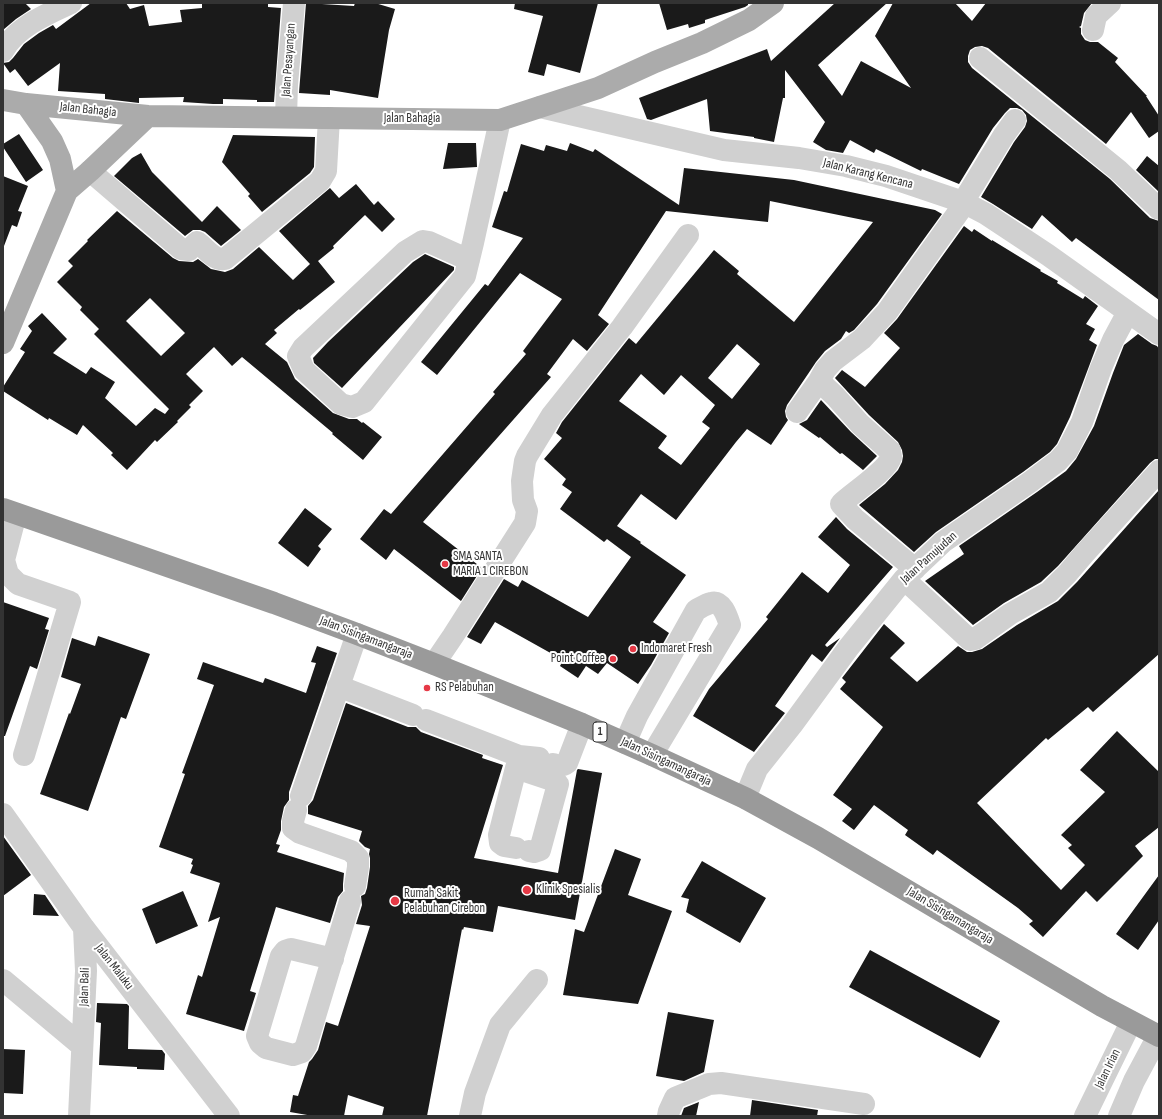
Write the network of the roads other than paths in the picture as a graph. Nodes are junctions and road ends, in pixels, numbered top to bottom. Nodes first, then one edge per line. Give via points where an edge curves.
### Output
1 (71, 3) edge
2 (294, 3) edge
3 (773, 3) edge
4 (1110, 3) edge
5 (1093, 30) dead end
6 (3, 51) edge
7 (980, 58) dead end
8 (3, 100) edge
9 (26, 104) junction
10 (540, 107) junction
11 (148, 116) junction
12 (286, 118) junction
13 (330, 118) junction
14 (500, 120) junction
15 (1015, 120) dead end
16 (90, 171) junction
17 (67, 191) junction
18 (964, 202) junction
19 (1159, 209) edge
20 (688, 235) dead end
21 (469, 260) junction
22 (1128, 312) junction
23 (1159, 334) edge
24 (3, 343) edge
25 (819, 381) junction
26 (797, 412) dead end
27 (1159, 471) edge
28 (10, 512) edge
29 (910, 574) junction
30 (357, 634) junction
31 (434, 664) junction
32 (338, 686) junction
33 (582, 724) junction
34 (625, 743) junction
35 (24, 755) dead end
36 (652, 755) junction
37 (532, 761) junction
38 (745, 798) junction
39 (3, 814) edge
40 (84, 928) junction
41 (333, 959) junction
42 (3, 980) edge
43 (537, 980) dead end
44 (1131, 1022) junction
45 (1159, 1036) edge
46 (82, 1046) junction
47 (864, 1104) dead end
48 (79, 1116) edge
49 (229, 1116) edge
50 (470, 1116) edge
51 (668, 1116) edge
52 (1085, 1116) edge
53 (1119, 1116) edge

1 - 6 street via 38,18 8,43
2 - 12 street, Jalan Pesayangan
3 - 10 main road, Jalan Bahagia via 749,20 702,43 598,88
4 - 5 street via 1096,16
7 - 19 street via 1118,170
8 - 9 main road, Jalan Bahagia
9 - 11 main road, Jalan Bahagia
9 - 17 main road via 52,140 60,159
10 - 14 main road, Jalan Bahagia
10 - 18 street, Jalan Karang Kencana via 724,150 846,166 886,176
11 - 12 main road, Jalan Bahagia
11 - 16 main road
12 - 13 main road, Jalan Bahagia
13 - 14 main road, Jalan Bahagia
13 - 16 street via 326,171 320,181 225,259 216,258 197,242 189,250 181,249
14 - 21 street
15 - 18 street
16 - 17 main road
17 - 24 main road
18 - 22 street, Jalan Karang Kencana via 1042,250
18 - 25 street via 888,312 862,339 833,360
20 - 31 street via 622,327 552,415 525,461 522,481 523,500 527,511 525,522
21 - 21 street via 465,276 364,402 352,407 341,404 304,370 298,356 303,348 404,252 423,241
22 - 23 street, Jalan Karang Kencana
22 - 29 street, Jalan Pamujudan via 1113,340 1082,422 1067,451 1030,482 943,542
25 - 26 street
25 - 29 street via 890,451 890,459 878,474 841,504
27 - 29 street via 1049,592 1010,614 975,639 970,640
28 - 30 highway, Jalan Sisingamangaraja / 1
28 - 35 street via 4,560 8,574 18,584 70,602
29 - 38 street, Jalan Pamujudan via 849,647 757,769
30 - 31 highway, Jalan Sisingamangaraja / 1
30 - 32 street
31 - 33 highway, Jalan Sisingamangaraja / 1
32 - 37 street
32 - 41 street via 293,821 293,828 300,834 351,851 358,858 352,893
33 - 34 highway, Jalan Sisingamangaraja / 1
33 - 37 street via 564,766
34 - 36 highway, Jalan Sisingamangaraja / 1
34 - 36 street via 636,716 696,610 716,603 727,614 730,625
36 - 38 highway, Jalan Sisingamangaraja / 1
37 - 37 street via 558,784 538,852 504,846 500,844 499,835
38 - 44 highway, Jalan Sisingamangaraja / 1 via 856,860
39 - 40 street, Jalan Maluku
40 - 46 street, Jalan Bali via 86,971
40 - 49 street, Jalan Maluku
41 - 41 street via 302,1052 293,1055 266,1048 257,1036 281,956 291,949
42 - 46 street
43 - 50 street via 500,1025 475,1093
44 - 45 highway, Jalan Sisingamangaraja / 1
44 - 52 street, Jalan Irian
45 - 53 street via 1134,1081
46 - 48 street, Jalan Bali
47 - 51 street via 721,1083 709,1084 675,1098

